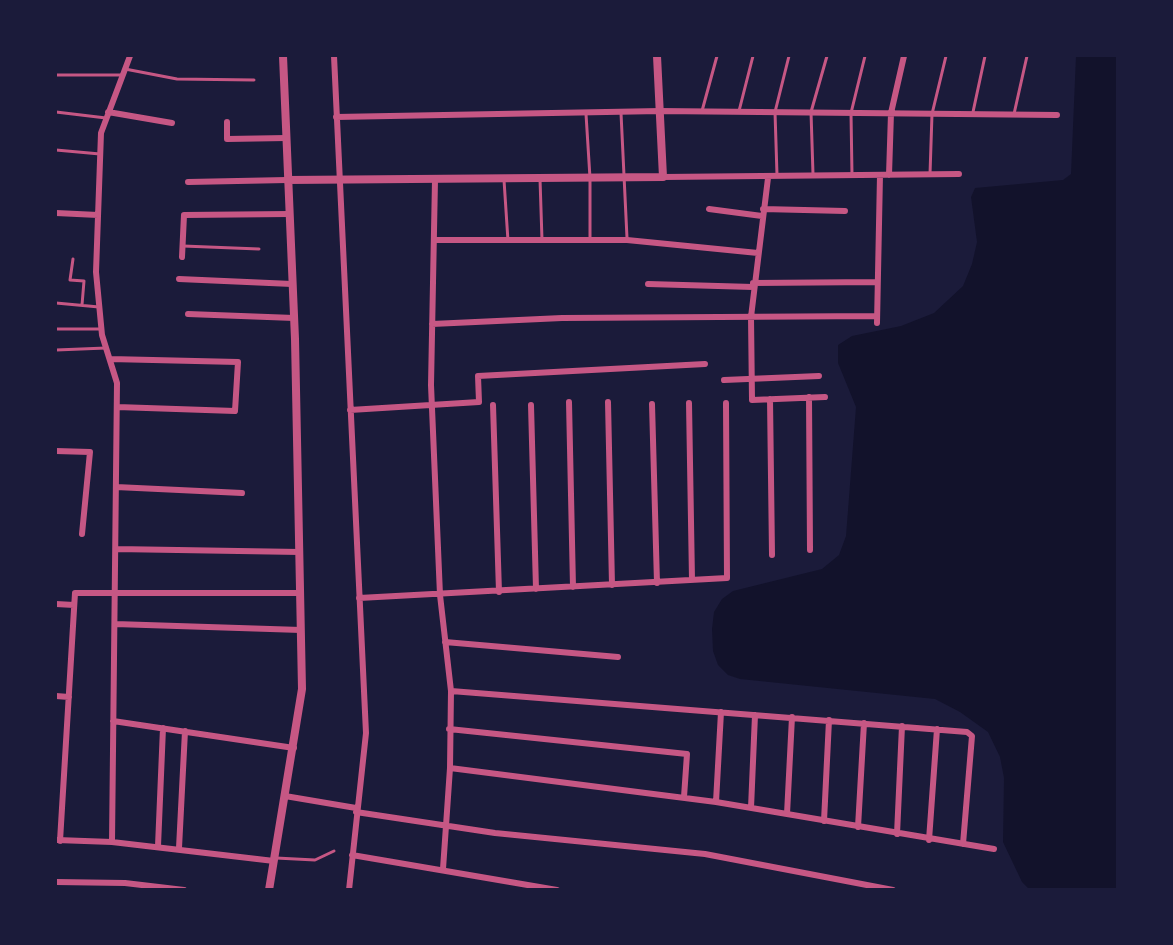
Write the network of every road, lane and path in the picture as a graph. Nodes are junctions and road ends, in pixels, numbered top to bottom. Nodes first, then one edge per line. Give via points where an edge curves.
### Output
1 (130, 56) edge
2 (283, 56) edge
3 (334, 56) edge
4 (657, 56) edge
5 (717, 56) edge
6 (753, 56) edge
7 (789, 56) edge
8 (827, 56) edge
9 (865, 56) edge
10 (904, 56) edge
11 (946, 56) edge
12 (985, 56) edge
13 (1027, 56) edge
14 (124, 72) junction
15 (56, 75) edge
16 (254, 80) dead end
17 (621, 111) junction
18 (660, 111) junction
19 (702, 111) junction
20 (739, 111) junction
21 (56, 112) edge
22 (586, 112) junction
23 (775, 112) junction
24 (811, 112) junction
25 (851, 113) junction
26 (891, 113) junction
27 (932, 114) junction
28 (973, 114) junction
29 (1014, 114) junction
30 (107, 115) junction
31 (1057, 115) dead end
32 (336, 117) junction
33 (227, 122) dead end
34 (172, 123) dead end
35 (286, 138) junction
36 (56, 150) edge
37 (100, 154) junction
38 (930, 174) junction
39 (958, 174) dead end
40 (852, 175) junction
41 (880, 175) junction
42 (889, 175) junction
43 (777, 176) junction
44 (813, 176) junction
45 (663, 177) junction
46 (590, 178) junction
47 (625, 178) junction
48 (768, 178) junction
49 (540, 179) junction
50 (287, 180) junction
51 (339, 180) junction
52 (435, 180) junction
53 (504, 180) junction
54 (188, 182) dead end
55 (709, 209) dead end
56 (845, 211) dead end
57 (56, 213) edge
58 (762, 213) junction
59 (289, 214) junction
60 (98, 215) junction
61 (590, 239) junction
62 (434, 240) junction
63 (542, 240) junction
64 (627, 240) junction
65 (508, 241) junction
66 (183, 246) junction
67 (259, 249) dead end
68 (758, 253) junction
69 (182, 257) dead end
70 (73, 259) dead end
71 (179, 279) dead end
72 (877, 282) junction
73 (292, 284) junction
74 (648, 284) dead end
75 (753, 285) junction
76 (56, 303) edge
77 (82, 305) junction
78 (99, 307) junction
79 (188, 314) dead end
80 (751, 317) junction
81 (294, 318) junction
82 (432, 324) junction
83 (56, 329) edge
84 (101, 329) junction
85 (106, 348) junction
86 (56, 350) edge
87 (110, 359) junction
88 (705, 364) dead end
89 (819, 376) dead end
90 (752, 378) junction
91 (724, 380) dead end
92 (809, 397) junction
93 (825, 397) dead end
94 (770, 399) junction
95 (569, 402) dead end
96 (608, 402) dead end
97 (689, 403) dead end
98 (726, 403) dead end
99 (432, 404) junction
100 (652, 404) dead end
101 (493, 405) dead end
102 (531, 405) dead end
103 (117, 407) junction
104 (350, 410) junction
105 (56, 451) edge
106 (116, 487) junction
107 (242, 493) dead end
108 (82, 534) dead end
109 (116, 549) junction
110 (810, 550) dead end
111 (300, 552) junction
112 (772, 555) dead end
113 (692, 580) junction
114 (657, 583) junction
115 (612, 585) junction
116 (573, 587) junction
117 (536, 589) junction
118 (499, 592) junction
119 (301, 593) junction
120 (115, 594) junction
121 (440, 595) junction
122 (359, 598) junction
123 (56, 604) edge
124 (74, 605) junction
125 (115, 624) junction
126 (301, 630) junction
127 (445, 642) junction
128 (618, 657) dead end
129 (451, 691) junction
130 (56, 696) edge
131 (69, 697) junction
132 (721, 712) junction
133 (755, 715) junction
134 (792, 717) junction
135 (829, 720) junction
136 (113, 721) junction
137 (864, 723) junction
138 (902, 726) junction
139 (163, 728) junction
140 (449, 729) junction
141 (937, 729) junction
142 (185, 731) junction
143 (294, 748) junction
144 (450, 768) junction
145 (285, 796) junction
146 (684, 797) junction
147 (716, 802) junction
148 (751, 808) junction
149 (356, 810) junction
150 (787, 814) junction
151 (824, 821) junction
152 (445, 825) junction
153 (858, 827) junction
154 (897, 834) junction
155 (929, 840) junction
156 (58, 841) edge
157 (112, 842) junction
158 (963, 844) junction
159 (158, 846) junction
160 (179, 848) junction
161 (994, 849) dead end
162 (334, 851) dead end
163 (352, 855) junction
164 (274, 859) junction
165 (443, 869) junction
166 (56, 882) edge
167 (113, 886) edge
168 (184, 890) edge
169 (269, 890) edge
170 (349, 890) edge
171 (557, 890) edge
172 (892, 890) edge

1 - 14 street
2 - 35 street
3 - 32 street
4 - 18 street
5 - 19 lane
6 - 20 lane
7 - 23 lane
8 - 24 lane
9 - 25 lane
10 - 26 street
11 - 27 lane
12 - 28 lane
13 - 29 lane
14 - 15 lane
14 - 16 lane via 177,79
14 - 30 street
17 - 18 street
17 - 22 street
17 - 47 lane
18 - 19 street
18 - 45 street
19 - 20 street
20 - 23 street
21 - 30 lane
22 - 32 street
22 - 46 lane
23 - 24 street
23 - 43 lane
24 - 25 street
24 - 44 lane
25 - 26 street
25 - 40 lane
26 - 27 street
26 - 42 street
27 - 28 street
27 - 38 lane
28 - 29 street
29 - 31 street
30 - 34 street
30 - 37 street via 100,133
32 - 51 street
33 - 35 street via 227,139
35 - 50 street
36 - 37 lane
37 - 60 street
38 - 39 street
38 - 42 street
40 - 41 street
40 - 44 street
41 - 42 street
41 - 72 street
43 - 44 street
43 - 48 street
45 - 47 street
45 - 48 street
46 - 47 street
46 - 49 street
46 - 61 lane
47 - 64 lane
48 - 58 street
49 - 53 street
49 - 63 lane
50 - 51 street
50 - 54 street
50 - 59 street
51 - 52 street
51 - 104 street
52 - 53 street
52 - 62 street
53 - 65 lane
55 - 58 street
56 - 58 street
57 - 60 street
58 - 68 street
59 - 66 street via 184,215
59 - 73 street
60 - 78 street
61 - 63 street
61 - 64 street
62 - 65 street
62 - 82 street
63 - 65 street
64 - 68 street
66 - 67 lane
66 - 69 street
68 - 75 street
70 - 77 lane via 70,280 84,281
71 - 73 street
72 - 75 street
72 - 80 street via 877,320
73 - 81 street
74 - 75 street
75 - 80 street
76 - 77 lane
77 - 78 lane
78 - 84 street
79 - 81 street
80 - 82 street via 562,318
80 - 90 street
81 - 111 street
82 - 99 street
83 - 84 lane
84 - 85 street
85 - 86 lane
85 - 87 street
87 - 103 street via 117,383
87 - 103 street via 238,362 235,411
88 - 99 street via 478,376 479,402
89 - 90 street
90 - 91 street
90 - 94 street via 752,400
92 - 93 street
92 - 94 street
92 - 110 street
94 - 112 street
95 - 116 street
96 - 115 street
97 - 113 street
98 - 113 street via 727,578
99 - 104 street
99 - 121 street
100 - 114 street
101 - 118 street
102 - 117 street
103 - 106 street
104 - 122 street
105 - 108 street via 90,452
106 - 107 street
106 - 109 street
109 - 111 street
109 - 120 street
111 - 119 street
113 - 114 street
114 - 115 street
115 - 116 street
116 - 117 street
117 - 118 street
118 - 121 street
119 - 120 street
119 - 126 street
120 - 124 street via 75,593
120 - 125 street
121 - 122 street
121 - 127 street
122 - 149 street via 366,733
123 - 124 street
124 - 131 street
125 - 126 street
125 - 136 street
126 - 143 street via 302,689
127 - 128 street
127 - 129 street
129 - 132 street
129 - 140 street
130 - 131 street
131 - 156 street
132 - 133 street
132 - 147 street
133 - 134 street
133 - 148 street
134 - 135 street
134 - 150 street
135 - 137 street
135 - 151 street
136 - 139 street
136 - 157 street
137 - 138 street
137 - 153 street
138 - 141 street
138 - 154 street
139 - 142 street
139 - 159 street
140 - 144 street
140 - 146 street via 687,754
141 - 155 street
141 - 158 street via 972,736
142 - 143 street
142 - 160 street
143 - 145 street
144 - 146 street
144 - 152 street
145 - 149 street
145 - 164 street
146 - 147 street
147 - 148 street
148 - 150 street
149 - 152 street
149 - 163 street
150 - 151 street
151 - 153 street
152 - 165 street
152 - 172 street via 705,854
153 - 154 street
154 - 155 street
155 - 158 street
156 - 157 street
157 - 159 street
158 - 161 street
159 - 160 street
160 - 164 street
162 - 164 lane via 315,860
163 - 165 street
163 - 170 street
164 - 169 street
165 - 171 street
166 - 167 street
167 - 168 street

